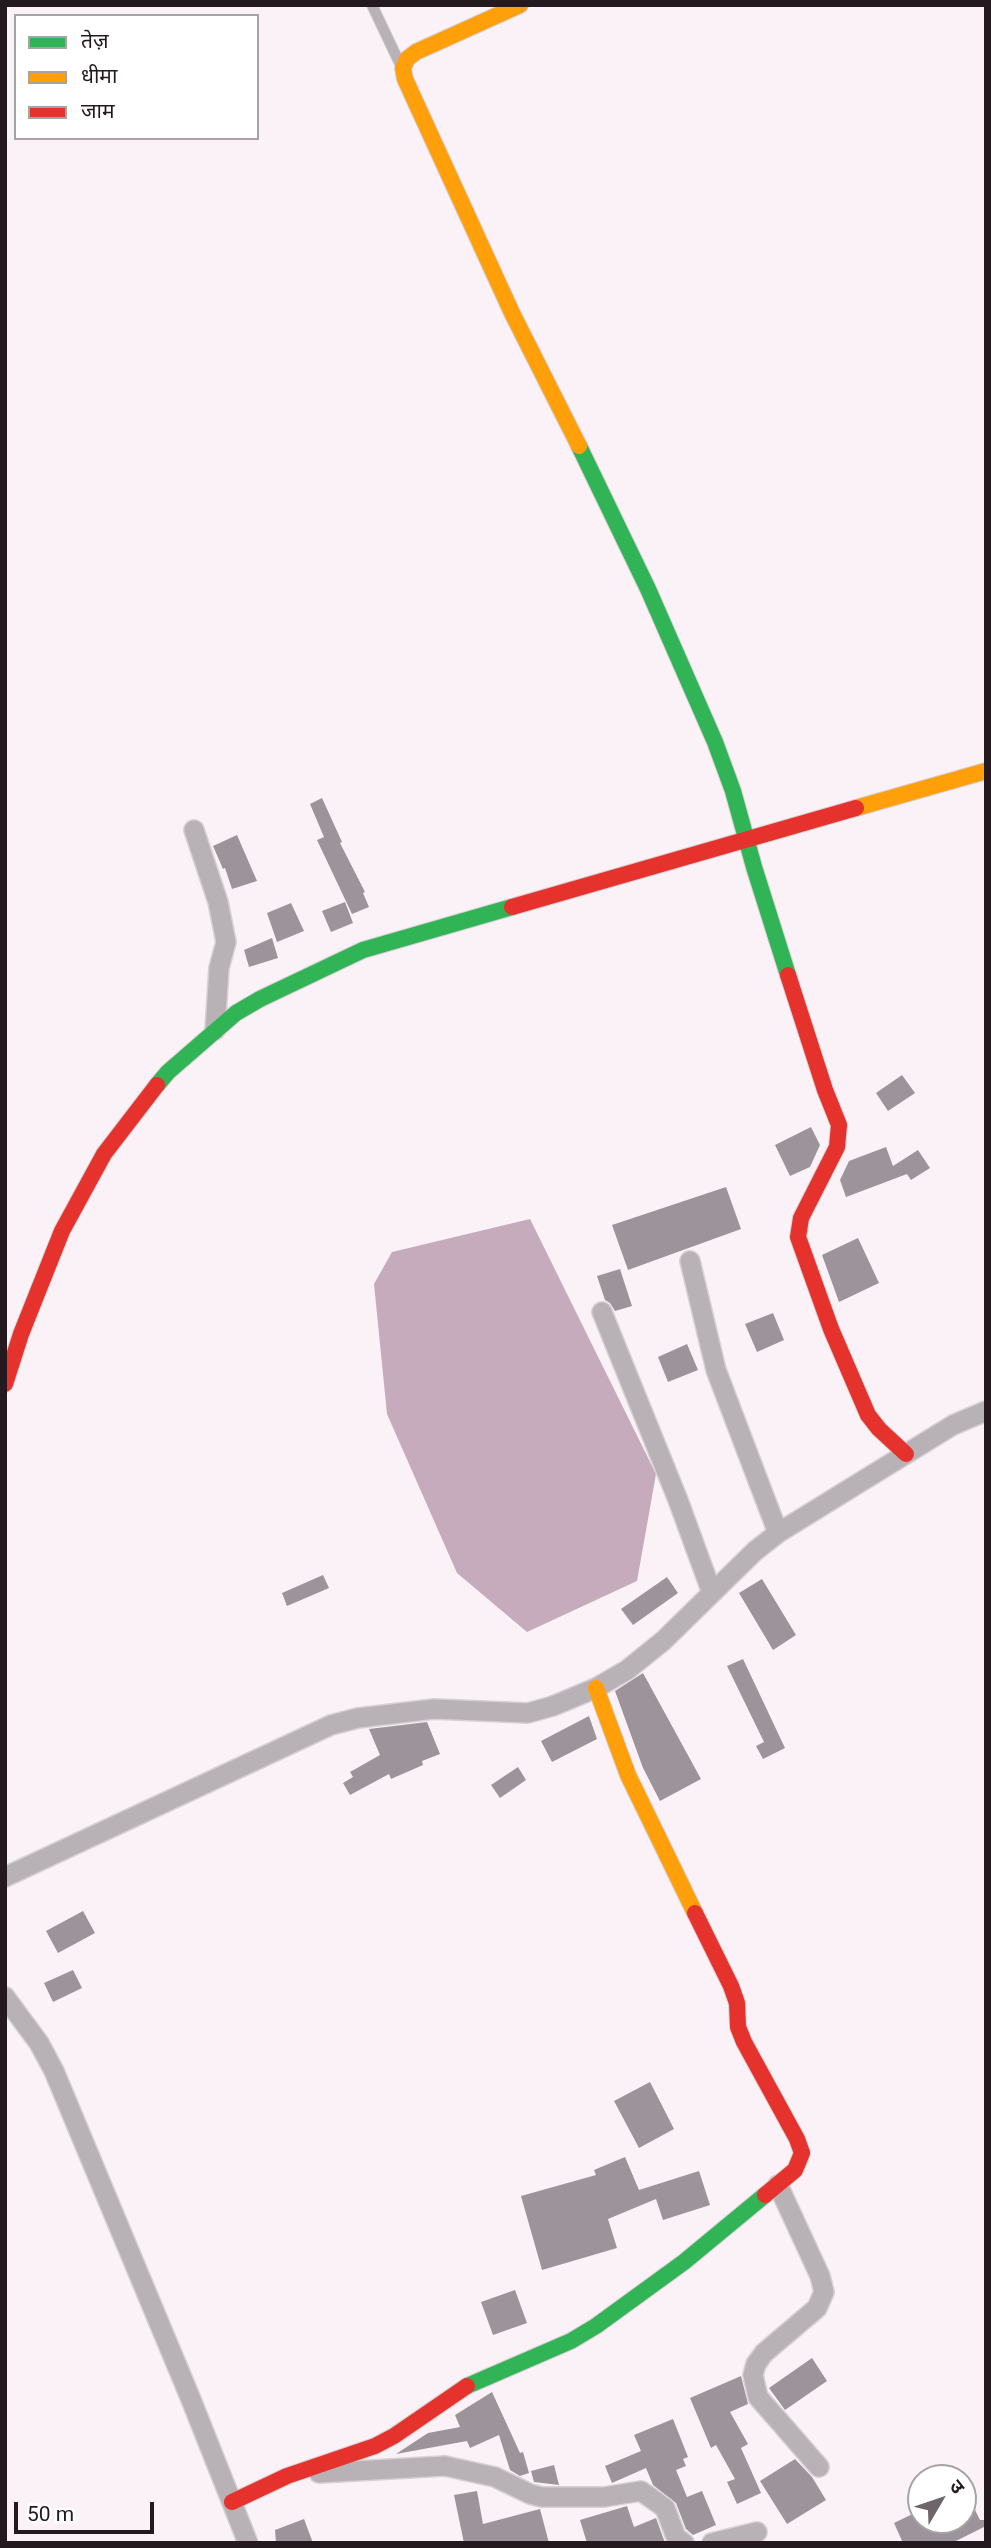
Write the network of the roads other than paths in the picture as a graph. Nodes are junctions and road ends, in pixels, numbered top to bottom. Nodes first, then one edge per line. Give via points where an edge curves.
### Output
1 (372, 5) edge
2 (520, 5) edge
3 (402, 68) junction
4 (986, 771) edge
5 (194, 830) dead end
6 (748, 845) junction
7 (215, 1030) junction
8 (690, 1261) dead end
9 (602, 1312) dead end
10 (5, 1384) edge
11 (986, 1411) edge
12 (906, 1454) junction
13 (778, 1533) junction
14 (712, 1593) junction
15 (596, 1688) junction
16 (5, 1877) edge
17 (5, 1997) edge
18 (778, 2185) junction
19 (819, 2467) dead end
20 (287, 2476) junction
21 (232, 2502) junction
22 (757, 2532) dead end
23 (248, 2543) edge
24 (684, 2543) edge
25 (712, 2543) edge

1 - 3 lane
2 - 3 street via 416,52
3 - 6 street via 483,253 648,589 715,742
4 - 6 street
5 - 7 street via 226,942 219,968
6 - 7 street via 363,950 260,999
6 - 12 street via 839,1125 837,1147 801,1218 798,1237 868,1415
7 - 10 street via 151,1092 104,1154 62,1231
8 - 13 street via 716,1370
9 - 14 street
11 - 12 street
12 - 13 street
13 - 14 street
14 - 15 street via 663,1641
15 - 16 street via 528,1713 434,1709 331,1725
15 - 18 street via 628,1775 731,1986 744,2042 797,2139 802,2153 795,2170
17 - 21 street via 54,2071
18 - 19 street via 824,2292 817,2308 764,2353 753,2375 758,2397
18 - 20 street via 684,2263 571,2341 473,2382 376,2446
20 - 21 street
20 - 24 street via 445,2466 495,2477 542,2497 604,2497 641,2491 665,2508 676,2537
21 - 23 street
22 - 25 street

